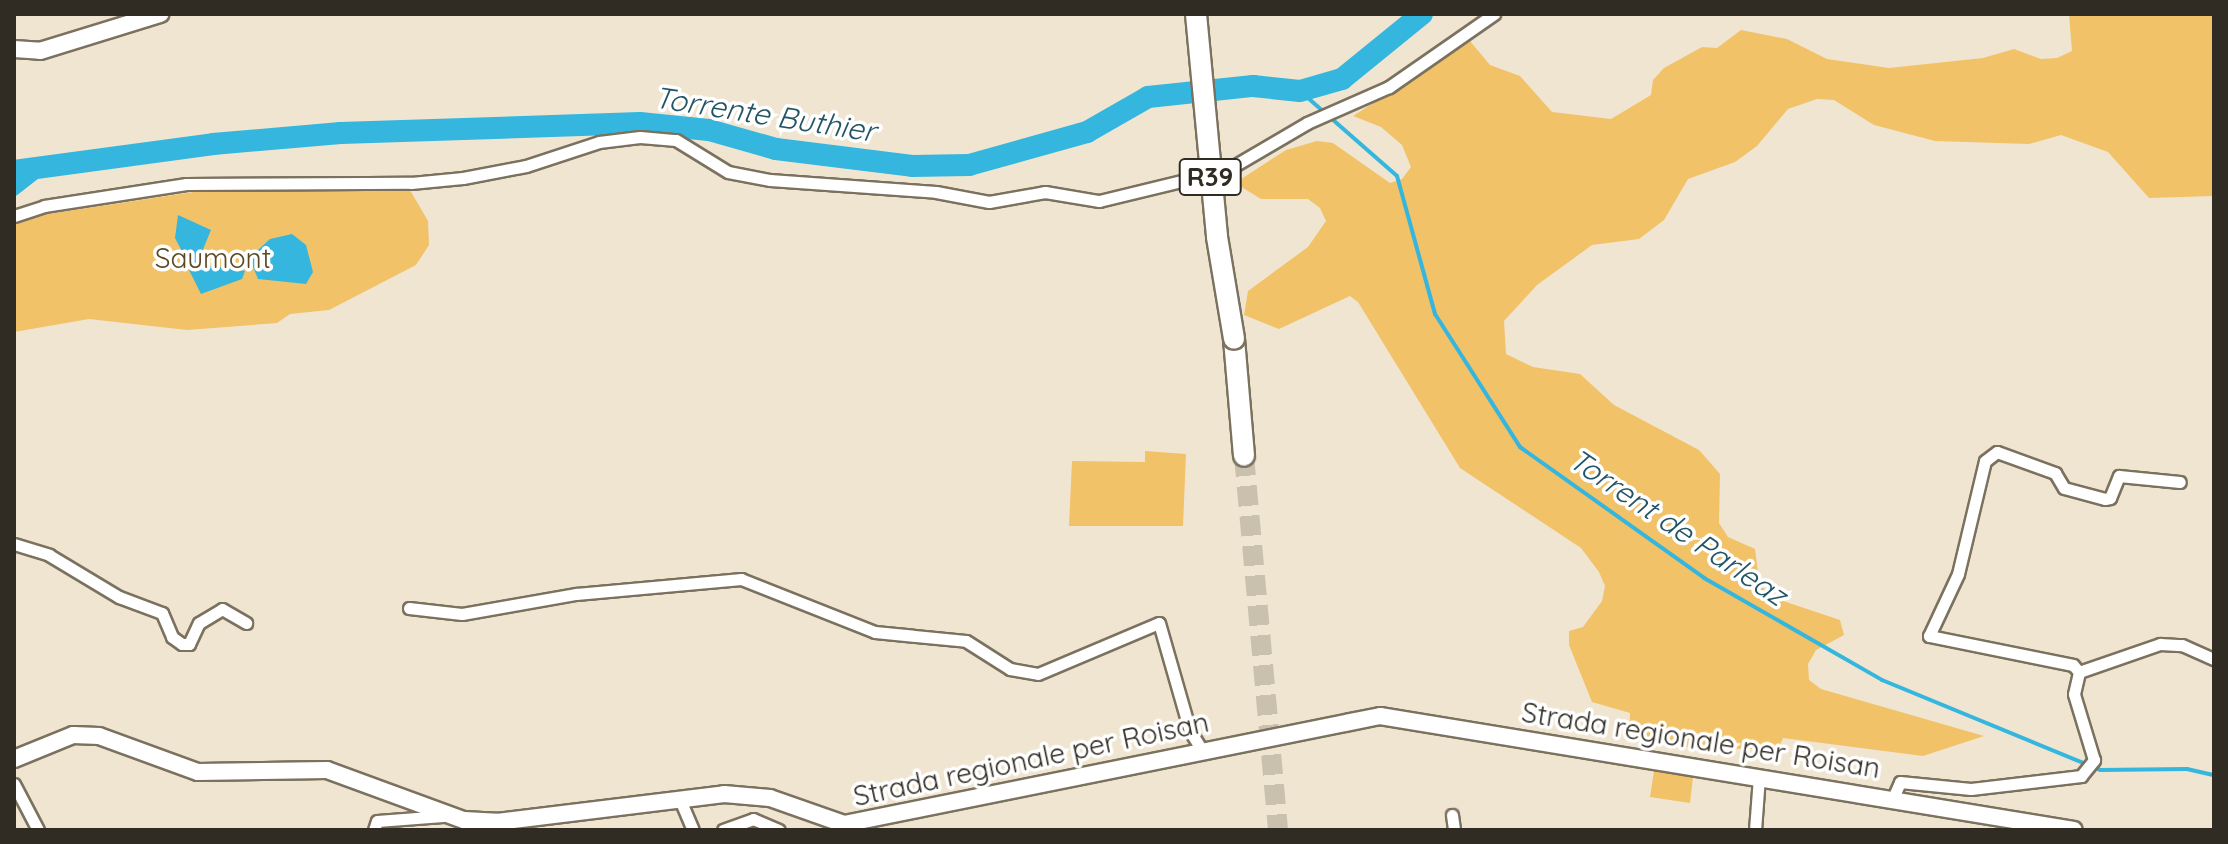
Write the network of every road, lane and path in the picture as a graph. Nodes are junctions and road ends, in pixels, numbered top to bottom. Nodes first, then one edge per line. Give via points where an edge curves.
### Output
1 (160, 14) edge
2 (1196, 14) edge
3 (1494, 14) edge
4 (14, 49) edge
5 (14, 216) edge
6 (1244, 456) tunnel mouth
7 (2180, 482) dead end
8 (14, 544) edge
9 (409, 608) dead end
10 (246, 623) dead end
11 (2214, 659) edge
12 (2079, 672) junction
13 (1202, 750) junction
14 (14, 759) edge
15 (1759, 777) junction
16 (14, 784) edge
17 (1893, 798) junction
18 (681, 802) junction
19 (1452, 815) dead end
20 (443, 816) junction
21 (38, 830) edge
22 (374, 830) edge
23 (693, 830) edge
24 (723, 830) edge
25 (779, 830) edge
26 (1454, 830) edge
27 (1755, 830) edge
28 (2074, 830) edge

1 - 4 main road via 40,51
2 - 6 highway, R39, bridge
3 - 5 street via 1432,61 1227,170 1099,201 1045,192 989,202 936,192 770,180 728,172 676,140 640,137 599,142 526,166 463,178 186,184 44,206
7 - 12 street via 2119,476 2105,499 2064,488 2055,473 1997,452 1985,461 1958,574 1929,636 2073,665
8 - 10 street via 49,555 119,597 162,613 172,637 182,644 189,644 199,623 222,609
9 - 13 street via 462,614 576,594 741,579 875,632 966,641 1010,669 1038,674 1159,623 1190,731
11 - 12 street via 2182,645 2160,644
12 - 17 street via 2074,694 2094,760 2085,773 1971,789 1900,782
13 - 15 main road, Strada regionale per Roisan via 1380,716
13 - 18 main road, Strada regionale per Roisan via 856,823 829,822 753,794
14 - 20 main road, Strada regionale per Roisan via 73,735 99,736 198,772 327,770
15 - 17 main road, Strada regionale per Roisan
15 - 27 street
16 - 21 street
17 - 28 main road, Strada regionale per Roisan
18 - 20 main road, Strada regionale per Roisan via 497,822
18 - 23 street
19 - 26 street
20 - 22 street via 377,821
24 - 25 street via 753,819

